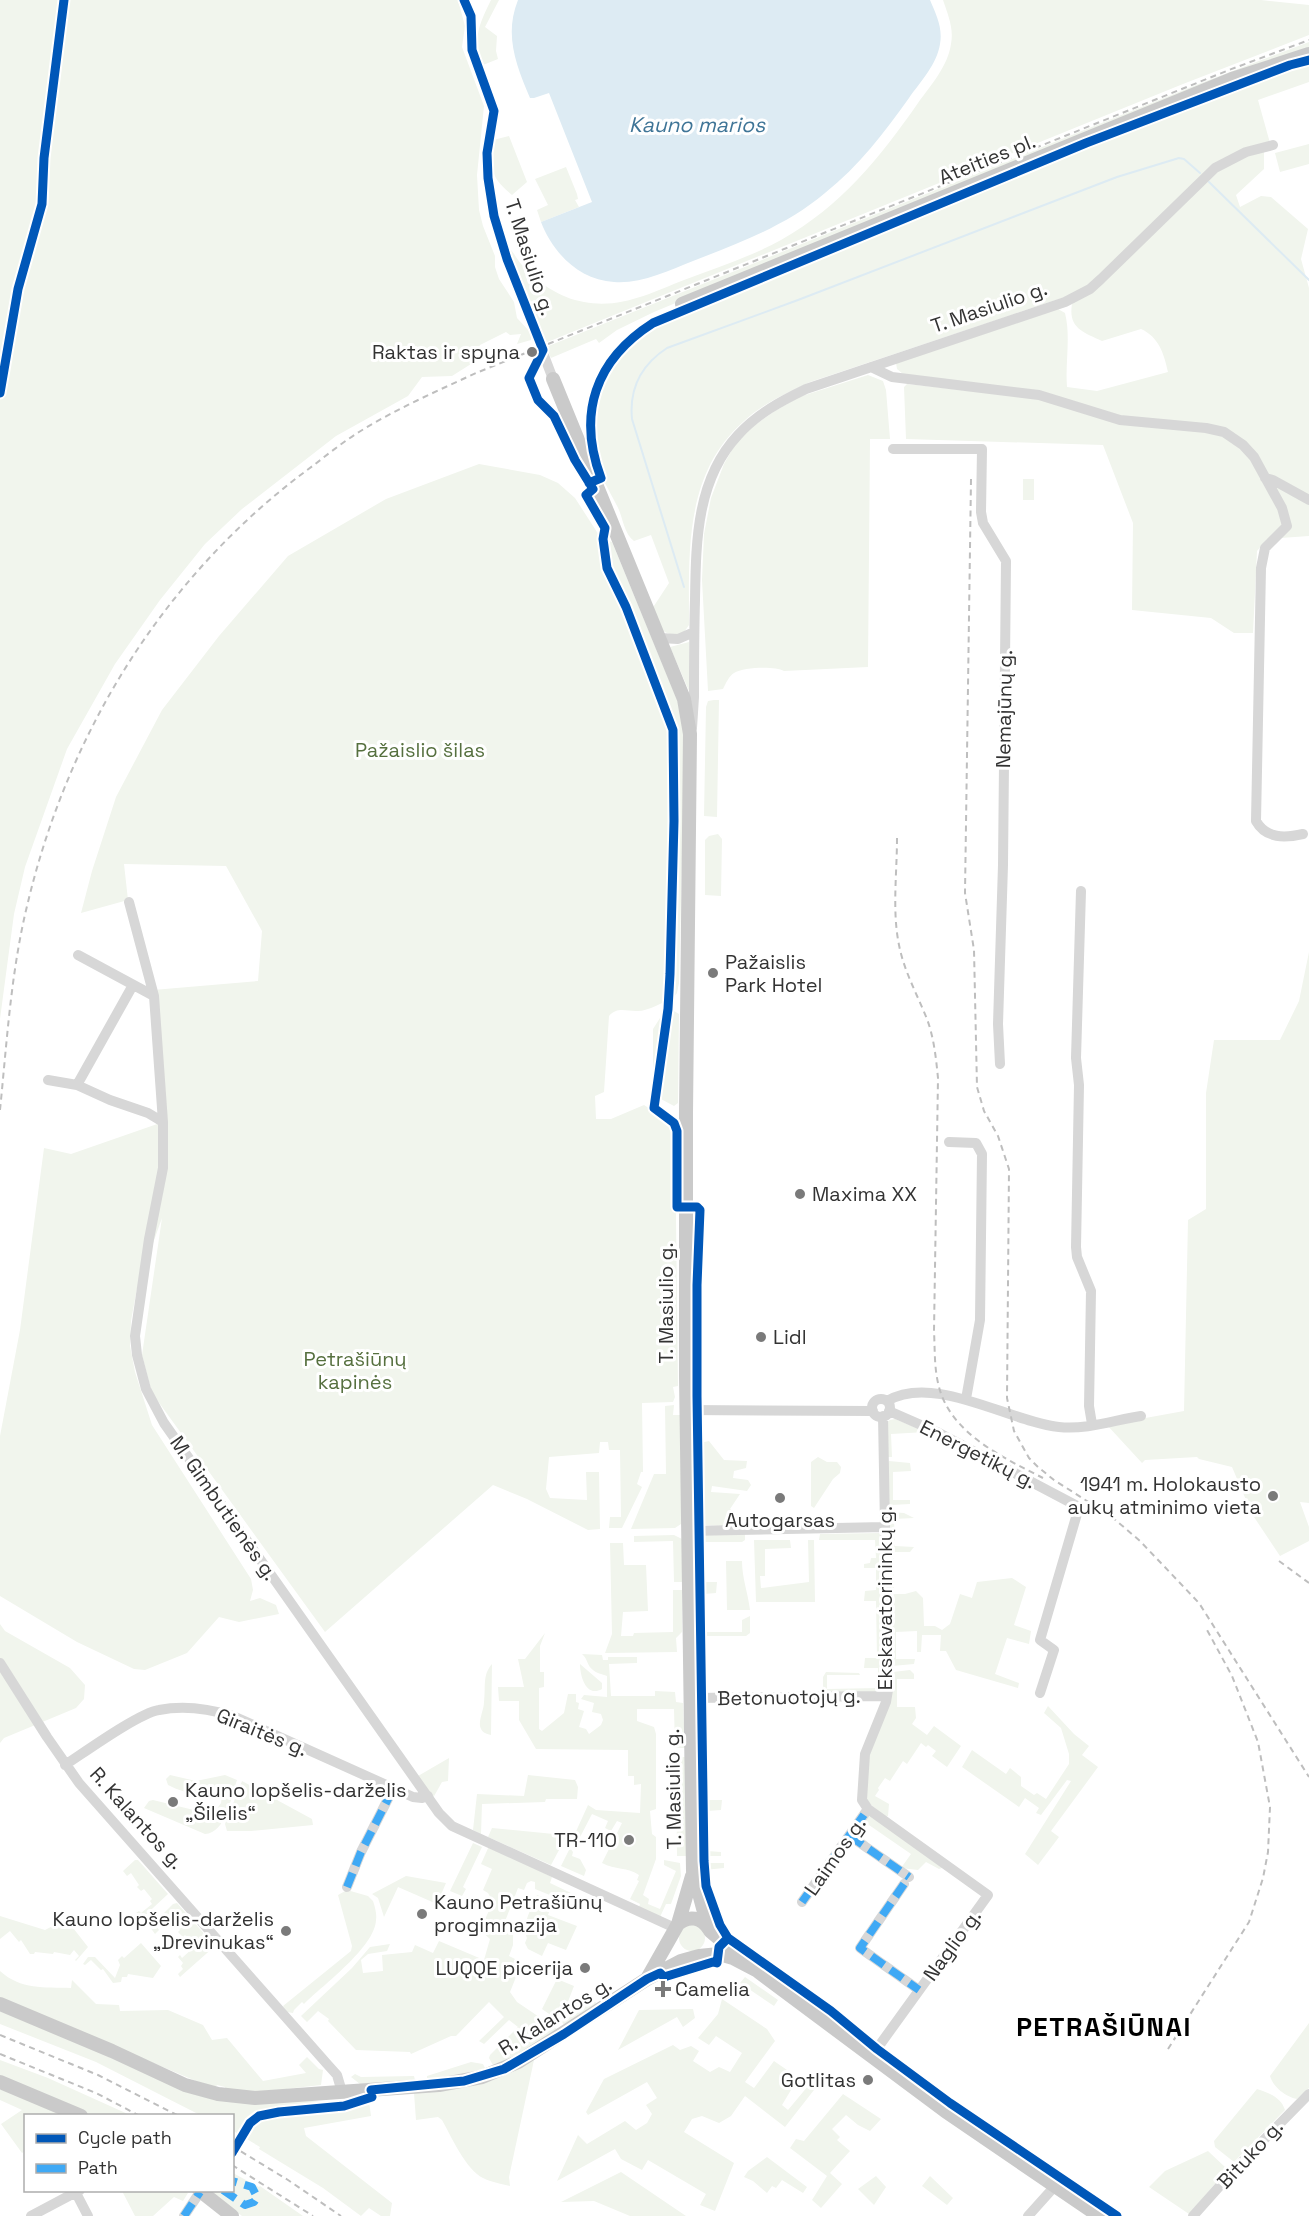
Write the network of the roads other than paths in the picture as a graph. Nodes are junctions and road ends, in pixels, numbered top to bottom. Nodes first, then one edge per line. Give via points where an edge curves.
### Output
1 (64, 0) edge
2 (464, 0) edge
3 (1309, 54) edge
4 (1273, 145) dead end
5 (681, 304) dead end
6 (871, 367) junction
7 (553, 379) joint
8 (0, 393) edge
9 (893, 449) dead end
10 (1265, 478) junction
11 (1309, 500) edge
12 (694, 632) junction
13 (660, 638) junction
14 (689, 698) junction
15 (1303, 834) dead end
16 (1081, 891) dead end
17 (129, 902) dead end
18 (78, 955) dead end
19 (133, 985) junction
20 (154, 996) junction
21 (1000, 1064) dead end
22 (48, 1080) dead end
23 (77, 1085) junction
24 (163, 1122) junction
25 (950, 1142) dead end
26 (966, 1399) junction
27 (686, 1410) junction
28 (883, 1410) junction
29 (1141, 1416) dead end
30 (1092, 1424) junction
31 (885, 1527) junction
32 (688, 1531) junction
33 (0, 1663) edge
34 (1040, 1693) dead end
35 (887, 1696) junction
36 (691, 1698) junction
37 (65, 1765) junction
38 (393, 1789) junction
39 (428, 1797) junction
40 (868, 1809) junction
41 (850, 1836) junction
42 (693, 1871) junction
43 (347, 1887) dead end
44 (802, 1902) dead end
45 (675, 1928) junction
46 (709, 1929) junction
47 (696, 1956) junction
48 (756, 1970) junction
49 (647, 1978) junction
50 (919, 1990) junction
51 (0, 2004) edge
52 (871, 2057) junction
53 (0, 2082) edge
54 (342, 2092) junction
55 (1309, 2094) edge
56 (79, 2114) edge
57 (1055, 2186) junction
58 (78, 2192) edge
59 (198, 2192) edge
60 (200, 2192) edge
61 (37, 2214) edge
62 (88, 2216) edge
63 (184, 2216) edge
64 (232, 2216) edge
65 (1028, 2216) edge
66 (1099, 2216) edge
67 (1193, 2216) edge

1 - 8 street via 42,204 18,289
2 - 7 street, T. Masiulio g. via 471,16 472,50 494,111 487,153 494,216
3 - 5 main road, Ateities pl. via 1222,83
4 - 6 street, T. Masiulio g. via 1246,152 1215,168 1101,279 1079,295
6 - 10 street via 892,377 1039,395 1120,420 1224,432 1244,445
6 - 12 street, T. Masiulio g. via 806,389 768,409 726,449 709,484 698,522
7 - 13 main road, T. Masiulio g.
9 - 21 street, Nemajūnų g. via 982,449 983,523 1006,561
10 - 11 street
10 - 15 street via 1287,526 1264,548 1261,568 1256,821 1269,834
12 - 13 street via 678,639
12 - 14 street, T. Masiulio g.
13 - 14 main road, T. Masiulio g.
14 - 27 main road, T. Masiulio g.
16 - 30 street via 1076,1247 1091,1292
17 - 20 street, M. Gimbutienės g.
18 - 19 street
19 - 20 street
19 - 23 street
20 - 24 street, M. Gimbutienės g.
22 - 23 street
23 - 24 street
24 - 39 street, M. Gimbutienės g. via 163,1168 135,1332 146,1389 186,1456
25 - 26 street via 976,1143 982,1154 980,1320
26 - 28 street, Energetikų g. via 910,1393 895,1396
26 - 30 street, Energetikų g. via 1058,1427
27 - 28 street
27 - 32 main road, T. Masiulio g.
28 - 31 street, Ekskavatorininkų g.
28 - 34 street, Energetikų g. via 937,1432 1079,1507 1040,1640 1054,1650
29 - 30 street, Energetikų g.
31 - 32 street
31 - 35 street, Ekskavatorininkų g.
32 - 36 main road, T. Masiulio g.
33 - 37 street, R. Kalantos g.
35 - 36 street, Betonuotojų g.
35 - 40 street, Ekskavatorininkų g. via 865,1754 862,1800
36 - 42 main road, T. Masiulio g.
37 - 38 street, Giraitės g. via 157,1710 196,1709 233,1716
37 - 54 street, R. Kalantos g. via 328,2064 337,2075
38 - 39 street, Giraitės g. via 418,1798
38 - 43 street
39 - 45 street, M. Gimbutienės g. via 453,1826
40 - 41 street, Laimos g.
40 - 50 street, Naglio g. via 988,1894
41 - 44 street, Laimos g.
41 - 50 street via 906,1881 860,1948
42 - 45 main road, T. Masiulio g.
42 - 46 main road, T. Masiulio g.
45 - 46 main road, R. Kalantos g. via 686,1919 696,1919
45 - 47 main road via 673,1941 677,1950 684,1956
45 - 49 main road, R. Kalantos g.
46 - 47 main road via 710,1946
46 - 48 main road, R. Kalantos g.
47 - 48 main road, R. Kalantos g. via 728,1956
47 - 49 main road, R. Kalantos g.
48 - 52 main road, R. Kalantos g.
49 - 54 main road, R. Kalantos g. via 537,2051 494,2073 447,2084
50 - 52 street, Naglio g.
51 - 54 main road via 200,2090 255,2098
52 - 57 main road, R. Kalantos g.
53 - 56 main road
55 - 67 street, Bituko g.
57 - 65 street
57 - 66 main road, R. Kalantos g.
58 - 61 street
58 - 62 street
59 - 63 street
60 - 64 main road

